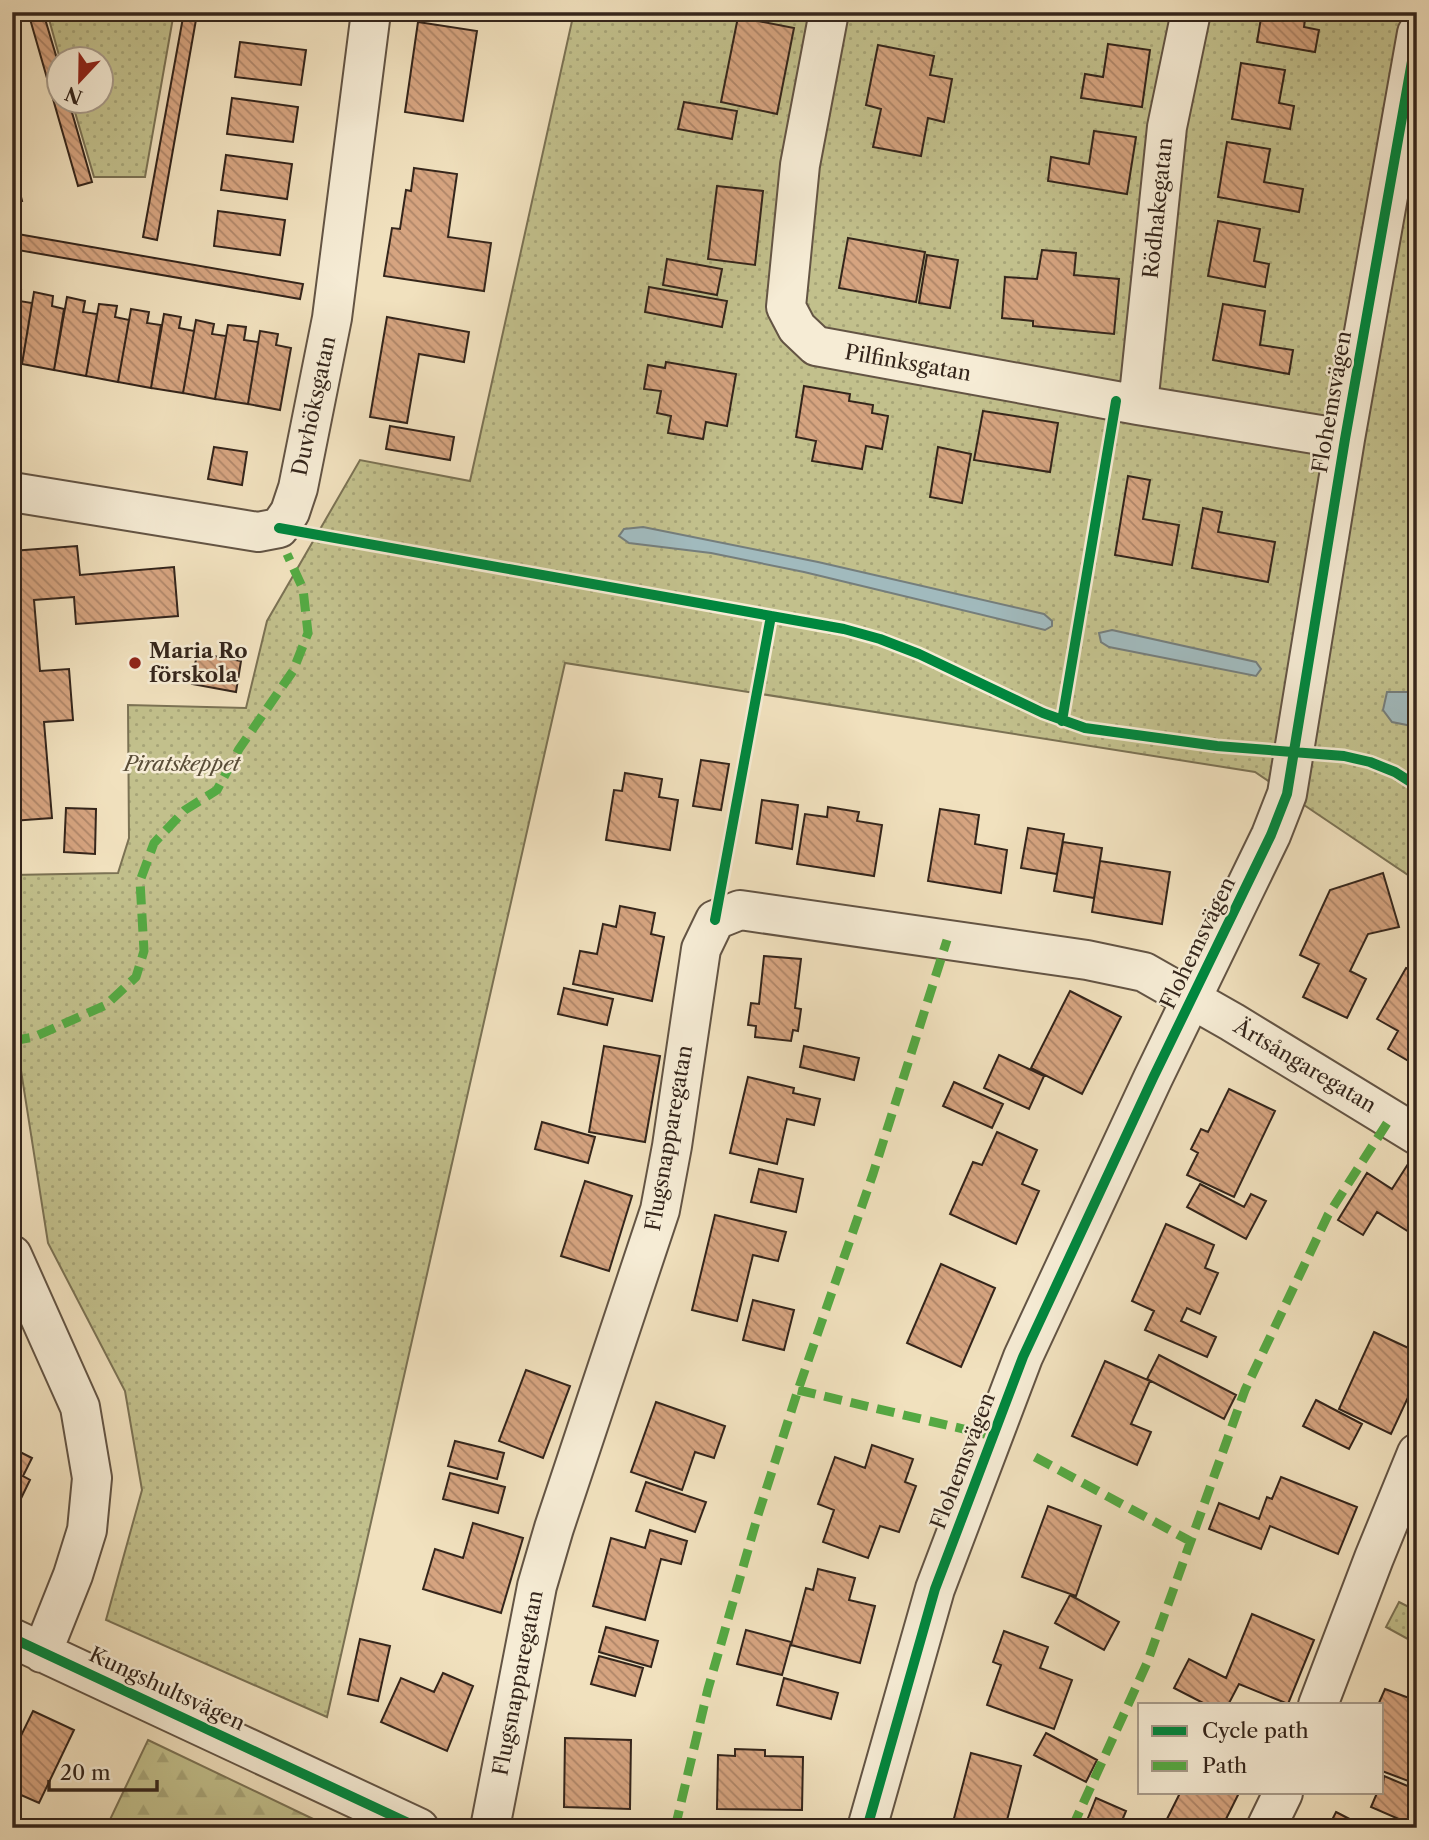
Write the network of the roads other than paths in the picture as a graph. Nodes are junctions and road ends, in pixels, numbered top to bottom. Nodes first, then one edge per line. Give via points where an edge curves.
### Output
1 (371, 12) edge
2 (829, 12) edge
3 (1191, 12) edge
4 (1417, 33) edge
5 (1402, 215) edge
6 (1138, 405) junction
7 (1345, 439) junction
8 (12, 492) edge
9 (1192, 1000) junction
10 (1417, 1135) edge
11 (12, 1255) edge
12 (1417, 1453) edge
13 (27, 1645) edge
14 (1319, 1703) edge
15 (1283, 1794) edge
16 (419, 1828) edge
17 (490, 1828) edge
18 (867, 1828) edge
19 (1266, 1828) edge

1 - 8 street, Duvhöksgatan via 332,318 298,488 279,528 258,532
2 - 6 street, Pilfinksgatan via 800,165 786,307 797,328 816,346
3 - 6 street, Rödhakegatan via 1167,127
4 - 5 street, Flohemsvägen
5 - 7 street, Flohemsvägen
6 - 7 street, Pilfinksgatan
7 - 9 street, Flohemsvägen via 1287,794
9 - 10 street, Ärtsångaregatan
9 - 17 street, Flugsnapparegatan via 1143,972 1119,965 740,910 715,920 701,949 660,1210 537,1586
9 - 18 street, Flohemsvägen via 1023,1357 935,1589
11 - 13 street via 80,1407 92,1478 87,1530
12 - 14 street
13 - 16 street, Kungshultsvägen
15 - 19 street

